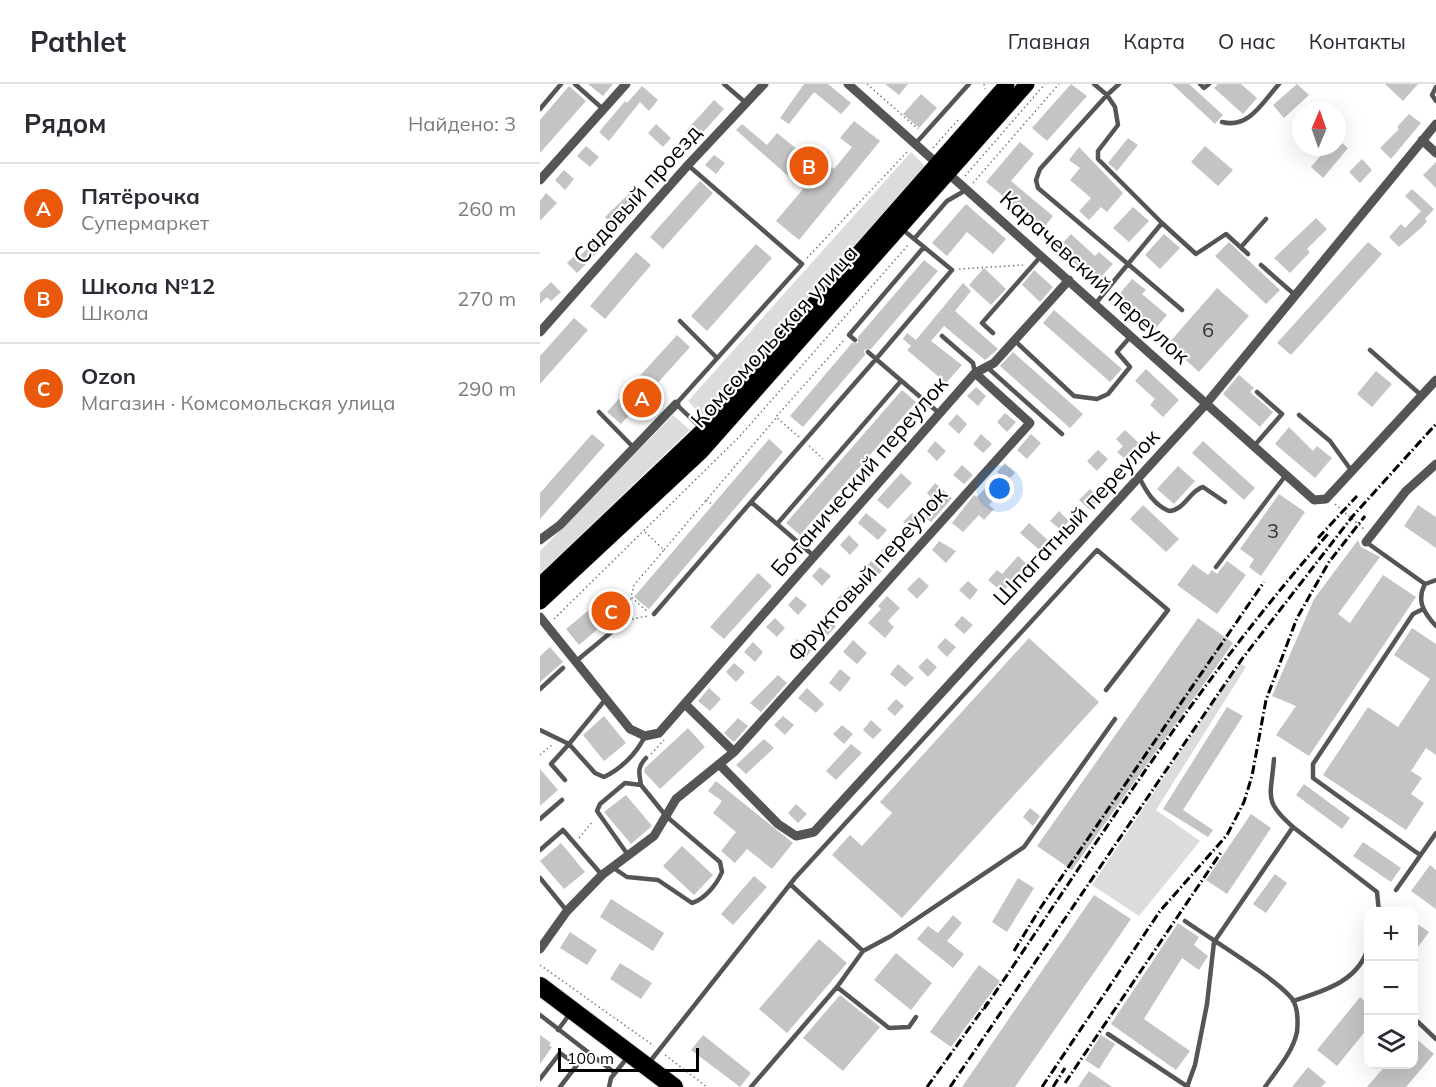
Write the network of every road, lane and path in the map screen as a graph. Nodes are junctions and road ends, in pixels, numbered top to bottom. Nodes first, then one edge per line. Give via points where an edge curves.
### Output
1 (561, 84) edge
2 (575, 84) edge
3 (626, 84) edge
4 (724, 84) edge
5 (764, 84) edge
6 (848, 84) edge
7 (867, 84) edge
8 (969, 84) edge
9 (984, 84) edge
10 (1007, 84) edge
11 (1027, 84) edge
12 (1045, 84) edge
13 (1059, 84) edge
14 (1094, 84) edge
15 (1119, 84) edge
16 (1200, 84) edge
17 (1209, 84) edge
18 (1279, 84) edge
19 (1436, 87) edge
20 (984, 90) dead end
21 (1107, 95) junction
22 (1436, 101) edge
23 (746, 103) junction
24 (540, 109) edge
25 (603, 109) junction
26 (960, 118) dead end
27 (1222, 122) dead end
28 (1436, 124) edge
29 (924, 134) junction
30 (1422, 140) junction
31 (916, 143) junction
32 (1436, 153) edge
33 (688, 165) junction
34 (944, 168) junction
35 (540, 180) edge
36 (968, 189) junction
37 (1266, 219) dead end
38 (1162, 223) junction
39 (900, 227) junction
40 (914, 239) junction
41 (924, 247) junction
42 (1241, 247) junction
43 (1248, 254) dead end
44 (1041, 255) junction
45 (801, 264) junction
46 (1034, 264) junction
47 (1128, 264) junction
48 (1261, 265) dead end
49 (952, 270) junction
50 (1070, 280) junction
51 (1295, 295) junction
52 (1096, 303) junction
53 (1182, 310) dead end
54 (680, 321) dead end
55 (540, 332) edge
56 (993, 333) dead end
57 (849, 334) junction
58 (942, 336) dead end
59 (1131, 336) junction
60 (855, 340) dead end
61 (1014, 341) junction
62 (1370, 350) dead end
63 (868, 352) dead end
64 (717, 358) junction
65 (876, 359) junction
66 (987, 366) junction
67 (975, 373) junction
68 (1436, 380) edge
69 (901, 381) junction
70 (1257, 392) dead end
71 (1421, 395) junction
72 (676, 404) junction
73 (1206, 404) junction
74 (599, 412) dead end
75 (939, 413) junction
76 (1299, 415) dead end
77 (776, 417) junction
78 (703, 430) junction
79 (1062, 434) dead end
80 (804, 442) junction
81 (1254, 446) junction
82 (634, 448) junction
83 (828, 464) junction
84 (1436, 464) edge
85 (1351, 470) junction
86 (1286, 475) junction
87 (1139, 477) junction
88 (1326, 499) junction
89 (706, 500) junction
90 (751, 502) junction
91 (1225, 502) dead end
92 (713, 505) dead end
93 (777, 524) junction
94 (645, 531) junction
95 (1368, 539) junction
96 (540, 540) edge
97 (664, 550) junction
98 (815, 557) junction
99 (1216, 567) dead end
100 (1436, 580) edge
101 (1425, 584) junction
102 (540, 585) edge
103 (631, 597) junction
104 (540, 602) edge
105 (1423, 609) junction
106 (654, 614) dead end
107 (540, 617) edge
108 (626, 620) junction
109 (547, 626) junction
110 (1436, 626) edge
111 (575, 662) junction
112 (563, 668) dead end
113 (540, 690) edge
114 (1106, 690) dead end
115 (605, 700) junction
116 (686, 705) junction
117 (1114, 719) dead end
118 (540, 730) edge
119 (645, 736) junction
120 (558, 740) junction
121 (569, 744) junction
122 (734, 752) junction
123 (540, 755) edge
124 (646, 758) dead end
125 (1274, 759) dead end
126 (719, 764) junction
127 (565, 780) dead end
128 (641, 784) junction
129 (562, 800) dead end
130 (598, 815) junction
131 (666, 816) junction
132 (540, 819) edge
133 (1293, 827) junction
134 (1436, 833) edge
135 (575, 844) junction
136 (540, 850) edge
137 (628, 855) junction
138 (1420, 855) junction
139 (612, 867) junction
140 (602, 875) junction
141 (540, 878) edge
142 (790, 884) junction
143 (1396, 890) dead end
144 (1378, 907) edge
145 (567, 911) junction
146 (1185, 921) dead end
147 (1215, 942) junction
148 (540, 949) edge
149 (863, 951) junction
150 (1364, 959) edge
151 (540, 965) edge
152 (540, 986) edge
153 (837, 987) junction
154 (1293, 1001) junction
155 (572, 1010) junction
156 (540, 1016) edge
157 (916, 1017) dead end
158 (1418, 1022) dead end
159 (558, 1030) junction
160 (1108, 1034) dead end
161 (1436, 1039) edge
162 (659, 1050) junction
163 (630, 1054) junction
164 (647, 1066) junction
165 (615, 1073) junction
166 (540, 1079) edge
167 (560, 1087) edge
168 (609, 1087) edge
169 (674, 1087) edge
170 (707, 1087) edge
171 (751, 1087) edge
172 (1188, 1087) edge
173 (1265, 1087) edge

1 - 24 lane
2 - 25 lane
3 - 25 street
4 - 23 lane
5 - 23 street, Садовый проезд
6 - 31 street, Карачевский переулок
7 - 29 path
8 - 29 lane
9 - 20 path
10 - 34 main road, Комсомольская улица
11 - 34 main road, Комсомольская улица
12 - 34 path
13 - 36 path
14 - 21 lane
15 - 21 lane
16 - 17 lane via 1204,88
18 - 27 lane via 1244,123
19 - 22 lane via 1432,95
21 - 38 lane via 1115,107 1118,125 1098,151 1098,159
21 - 47 lane via 1040,169 1036,184
23 - 33 street, Садовый проезд
25 - 35 street
26 - 34 path
28 - 30 street, Шпагатный переулок
29 - 31 lane
30 - 32 street
30 - 51 street, Шпагатный переулок
31 - 34 street, Карачевский переулок
31 - 45 path
33 - 45 lane
33 - 55 street, Садовый проезд
34 - 36 street, Карачевский переулок
34 - 39 main road, Комсомольская улица
34 - 78 main road, Комсомольская улица
36 - 40 lane via 947,201
36 - 44 street, Карачевский переулок
37 - 42 lane
38 - 42 lane via 1197,254 1226,234
38 - 47 lane
39 - 40 lane
39 - 104 main road, Комсомольская улица via 701,452
40 - 41 lane
40 - 94 path via 740,436
41 - 49 lane
41 - 57 lane
42 - 43 lane
44 - 46 lane
44 - 50 street, Карачевский переулок
45 - 64 lane
46 - 49 path
46 - 56 lane via 982,323
47 - 52 lane
47 - 53 lane
48 - 51 lane
49 - 65 lane
50 - 52 street, Карачевский переулок
50 - 61 street, Ботанический переулок
51 - 73 street, Шпагатный переулок
52 - 59 street, Карачевский переулок
54 - 64 lane
57 - 60 lane
57 - 77 path
58 - 67 lane via 973,363
59 - 61 lane via 1117,352 1130,367 1108,394 1097,399 1074,396
59 - 73 street, Карачевский переулок
61 - 66 street, Ботанический переулок
62 - 71 lane
63 - 65 lane
64 - 72 lane
65 - 69 lane
65 - 80 lane
66 - 67 street, Ботанический переулок
66 - 79 lane
67 - 75 street, Ботанический переулок
67 - 122 street, Фруктовый переулок via 1030,423
68 - 71 street
69 - 75 lane
69 - 83 lane
70 - 81 lane via 1282,414
71 - 85 street
72 - 78 lane
72 - 82 street
73 - 81 street, Карачевский переулок
73 - 87 street, Шпагатный переулок
74 - 82 lane
75 - 98 street, Ботанический переулок
76 - 85 lane via 1335,446
77 - 80 path
77 - 89 path
78 - 102 main road, Комсомольская улица
80 - 83 path
80 - 90 lane
81 - 86 street, Карачевский переулок
82 - 96 street via 560,525
83 - 93 lane
84 - 95 street via 1406,490
85 - 88 street
86 - 88 street, Карачевский переулок via 1314,500
86 - 99 lane
87 - 91 lane via 1147,492 1169,512 1203,487
87 - 126 street, Шпагатный переулок via 814,832 796,836 778,824
88 - 95 path via 1347,512
89 - 92 path
89 - 97 path
90 - 93 lane
90 - 106 lane
93 - 98 lane
94 - 97 path
94 - 109 path
95 - 101 lane
97 - 103 path via 634,585
98 - 116 street, Ботанический переулок
100 - 101 lane
101 - 105 lane via 1420,593
103 - 108 path
103 - 108 path via 652,615
105 - 110 lane
105 - 138 lane via 1413,614 1311,772 1313,778
107 - 109 street
108 - 111 lane
109 - 111 street
111 - 115 street
112 - 113 lane
114 - 142 lane via 1168,610 1097,550
115 - 119 street via 630,729
115 - 121 lane
116 - 119 street, Ботанический переулок via 659,733
116 - 122 street
117 - 149 lane via 1024,848
118 - 120 lane
119 - 121 lane via 622,764 604,777
120 - 121 lane
120 - 123 path
121 - 127 lane via 550,764
122 - 126 street, Фруктовый переулок
124 - 128 lane via 638,771
125 - 133 lane via 1271,801 1274,810
126 - 131 street, Фруктовый переулок via 676,799
128 - 130 lane via 624,783 600,804
128 - 131 lane
129 - 132 lane
130 - 135 path
130 - 137 lane
131 - 137 street via 654,836
131 - 139 lane via 720,862 721,875 700,900 690,903 658,880 627,877
133 - 144 lane via 1377,892
133 - 147 lane
134 - 138 lane
135 - 136 lane via 563,830
135 - 140 lane
137 - 139 street
138 - 143 lane
139 - 140 street
140 - 145 street
141 - 145 lane
142 - 149 lane
142 - 162 lane
145 - 148 street
146 - 147 lane
147 - 154 lane via 1279,986
147 - 172 lane via 1208,1004
149 - 153 lane
150 - 154 lane via 1347,980
151 - 162 path
152 - 155 highway
153 - 157 lane via 889,1028 909,1027
153 - 171 lane
154 - 173 lane via 1298,1016 1296,1034
155 - 159 lane
155 - 163 highway
156 - 159 lane
158 - 161 lane
159 - 165 lane
160 - 172 lane
162 - 164 lane
162 - 170 path
163 - 164 highway
163 - 165 lane
164 - 169 highway
165 - 168 lane
166 - 167 lane via 560,1053 577,1065

